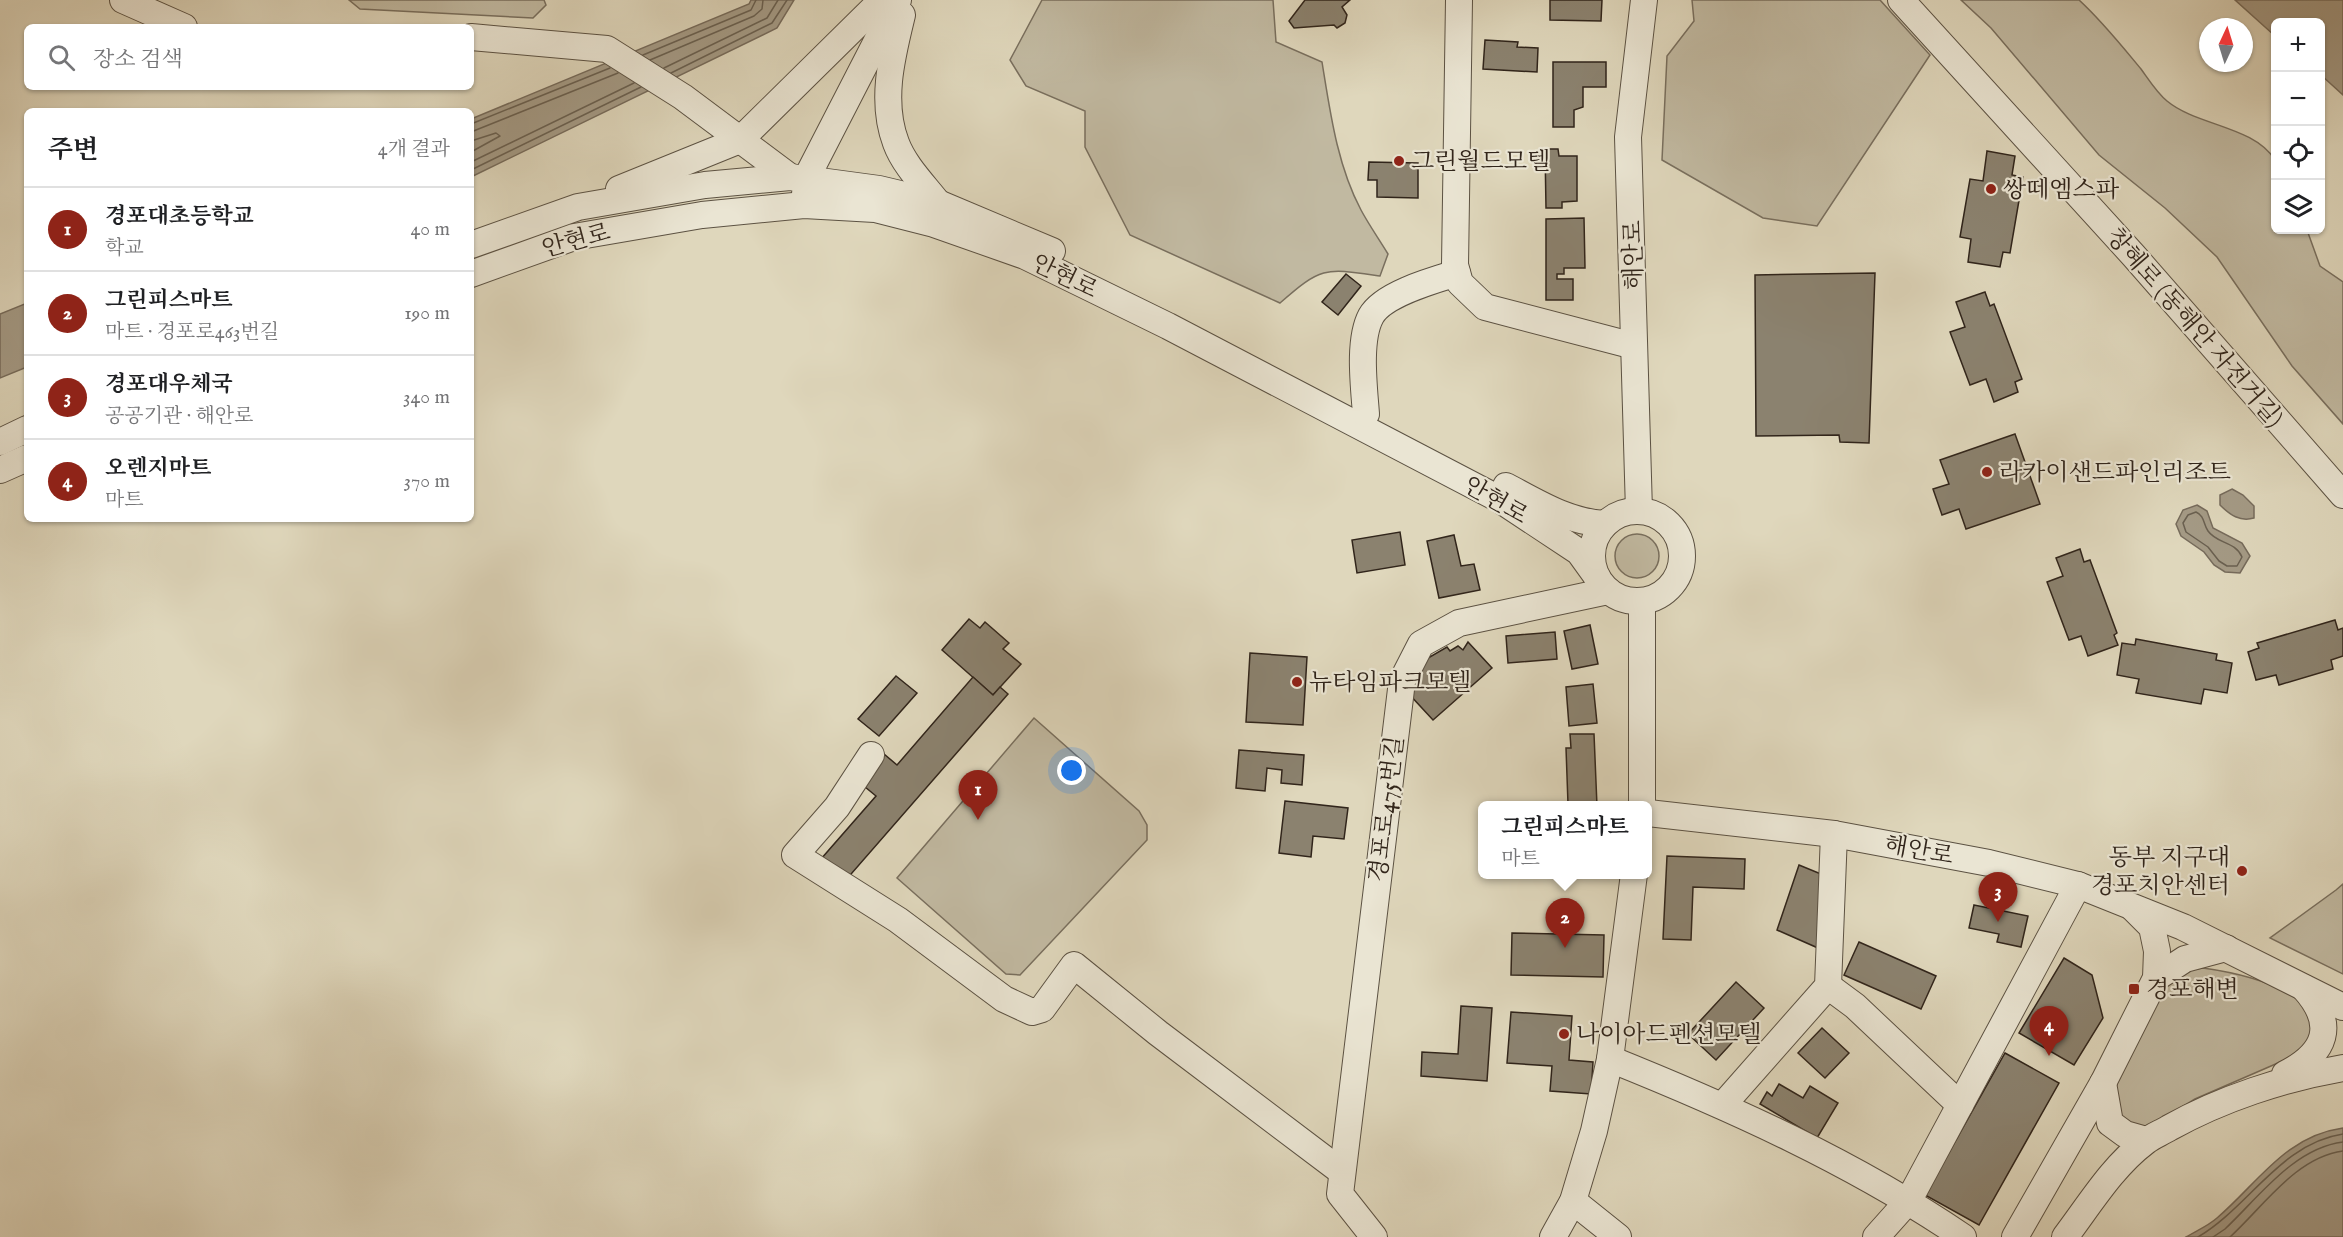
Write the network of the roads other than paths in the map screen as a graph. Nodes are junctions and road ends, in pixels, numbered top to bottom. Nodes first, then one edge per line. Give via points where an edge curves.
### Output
1 (123, 0) edge
2 (882, 0) edge
3 (898, 0) edge
4 (906, 0) edge
5 (1459, 0) edge
6 (1644, 0) edge
7 (1901, 0) edge
8 (177, 24) edge
9 (474, 36) edge
10 (740, 140) junction
11 (799, 177) junction
12 (938, 203) junction
13 (804, 205) junction
14 (571, 209) junction
15 (474, 244) edge
16 (474, 273) edge
17 (1457, 273) junction
18 (1634, 346) junction
19 (1366, 414) junction
20 (24, 430) edge
21 (0, 442) edge
22 (24, 459) edge
23 (0, 470) edge
24 (2343, 495) edge
25 (1639, 511) junction
26 (1605, 524) junction
27 (1603, 584) junction
28 (1642, 601) junction
29 (871, 755) dead end
30 (1642, 801) edge
31 (1652, 814) edge
32 (1834, 834) junction
33 (1633, 879) edge
34 (2078, 885) junction
35 (2130, 905) junction
36 (2226, 948) junction
37 (2156, 978) junction
38 (1828, 986) junction
39 (2303, 987) junction
40 (2343, 1007) edge
41 (1610, 1059) junction
42 (2343, 1068) edge
43 (2103, 1083) junction
44 (2250, 1092) junction
45 (1723, 1105) junction
46 (1960, 1105) junction
47 (2146, 1140) junction
48 (1342, 1172) junction
49 (1909, 1200) junction
50 (1573, 1201) junction
51 (1374, 1237) edge
52 (1552, 1237) edge
53 (1618, 1237) edge
54 (1876, 1237) edge
55 (1963, 1237) edge
56 (2015, 1237) edge
57 (2065, 1237) edge

1 - 8 street
2 - 10 street
3 - 11 street
4 - 12 street via 891,58 888,101 896,143
5 - 17 street
6 - 18 street, 해안로 via 1628,137
7 - 24 street, 창혜로 (동해안 자전거길) via 2134,256
9 - 10 street via 607,49 683,97
10 - 11 street
10 - 14 street
11 - 12 street, 안현로
11 - 13 street
11 - 14 street, 안현로 via 705,185
12 - 19 street, 안현로 via 1027,238
13 - 16 street, 안현로 via 702,215 574,237
13 - 27 street, 안현로 via 875,209 934,224 1025,256 1168,326 1498,499 1580,552
14 - 15 street, 안현로
17 - 18 street via 1460,283 1485,307
17 - 19 street via 1406,289 1372,315 1365,336
18 - 25 street, 해안로
19 - 26 street, 안현로 via 1550,509 1583,523
20 - 21 street
22 - 23 street
25 - 26 street via 1621,514
25 - 28 street via 1667,521 1682,547 1683,561 1670,588
26 - 27 street via 1592,549 1592,564
27 - 28 street via 1630,601
27 - 48 street, 경포로475번길 via 1459,623 1421,644 1402,681
28 - 30 street
29 - 48 street via 837,807 795,855 898,920 1004,999 1032,1012 1042,1009 1074,966
31 - 32 street, 해안로
32 - 34 street, 해안로 via 1989,863
32 - 38 street
33 - 41 street
34 - 35 street, 해안로
34 - 46 street
35 - 36 street, 해안로
35 - 37 street via 2152,927 2157,951
36 - 37 street via 2185,959
36 - 39 street, 해안로
37 - 43 street
38 - 45 street
38 - 46 street via 1855,1006
39 - 40 street, 해안로
39 - 44 street via 2323,1015 2322,1041 2317,1052 2300,1066
41 - 45 street
41 - 50 street
42 - 44 street
43 - 47 street via 2110,1123 2125,1134
43 - 56 street
44 - 47 street
45 - 49 street
46 - 49 street
47 - 57 street via 2116,1168
48 - 51 street, 경포로475번길 via 1340,1194
49 - 54 street
49 - 55 street
50 - 52 street
50 - 53 street

